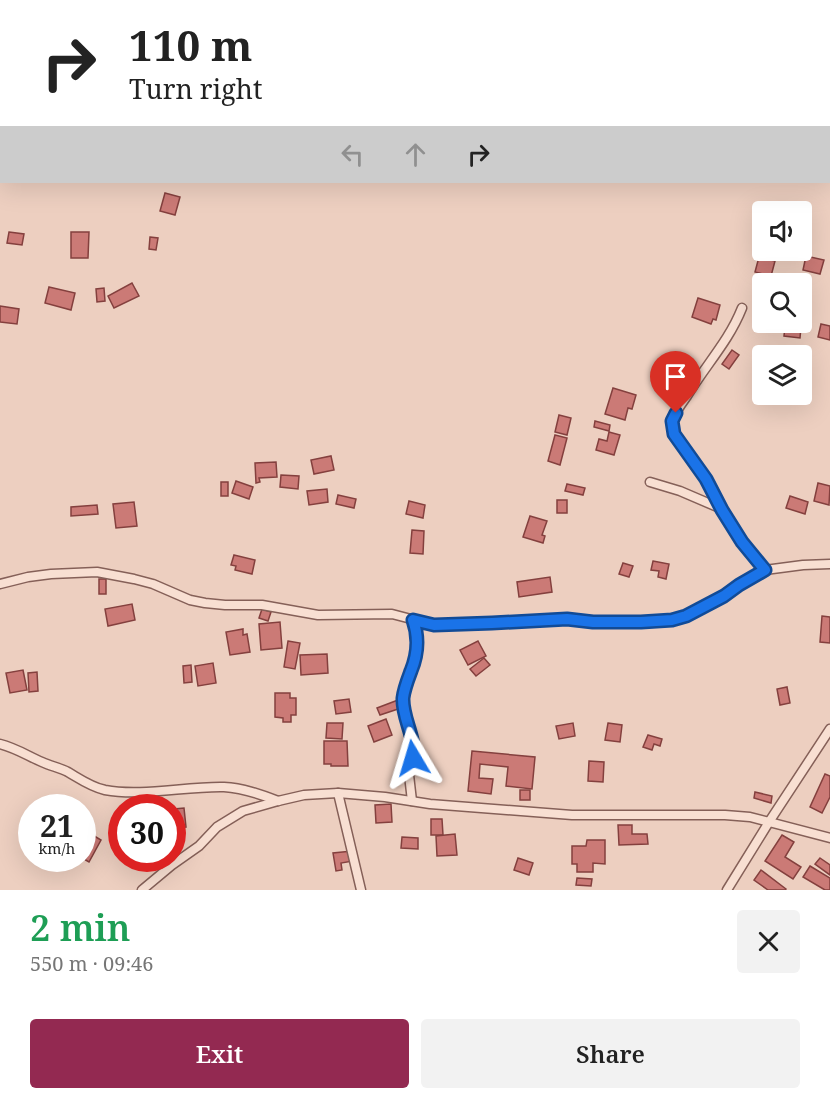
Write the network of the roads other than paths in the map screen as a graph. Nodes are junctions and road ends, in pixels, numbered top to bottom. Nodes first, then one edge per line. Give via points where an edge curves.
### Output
1 (742, 308) dead end
2 (650, 482) dead end
3 (722, 510) junction
4 (830, 564) edge
5 (765, 570) junction
6 (0, 584) edge
7 (413, 620) junction
8 (830, 729) edge
9 (0, 744) edge
10 (338, 793) junction
11 (278, 801) junction
12 (412, 801) junction
13 (769, 822) junction
14 (830, 838) edge
15 (142, 890) edge
16 (361, 890) edge
17 (727, 890) edge

1 - 3 street via 719,351 672,421 674,434 706,479
2 - 3 street
3 - 5 street
4 - 5 street
5 - 7 street via 724,596 672,620 567,619 434,625
6 - 7 street via 51,574 97,572 153,584 205,603 262,605 318,615 392,614
7 - 12 street via 417,631 416,654 403,698 414,750 409,775
8 - 13 street
9 - 11 street via 104,789 131,792 226,787
10 - 11 street
10 - 12 street
10 - 16 street
11 - 15 street via 243,811 217,826 200,846
12 - 13 street via 572,815 725,816
13 - 14 street
13 - 17 street

